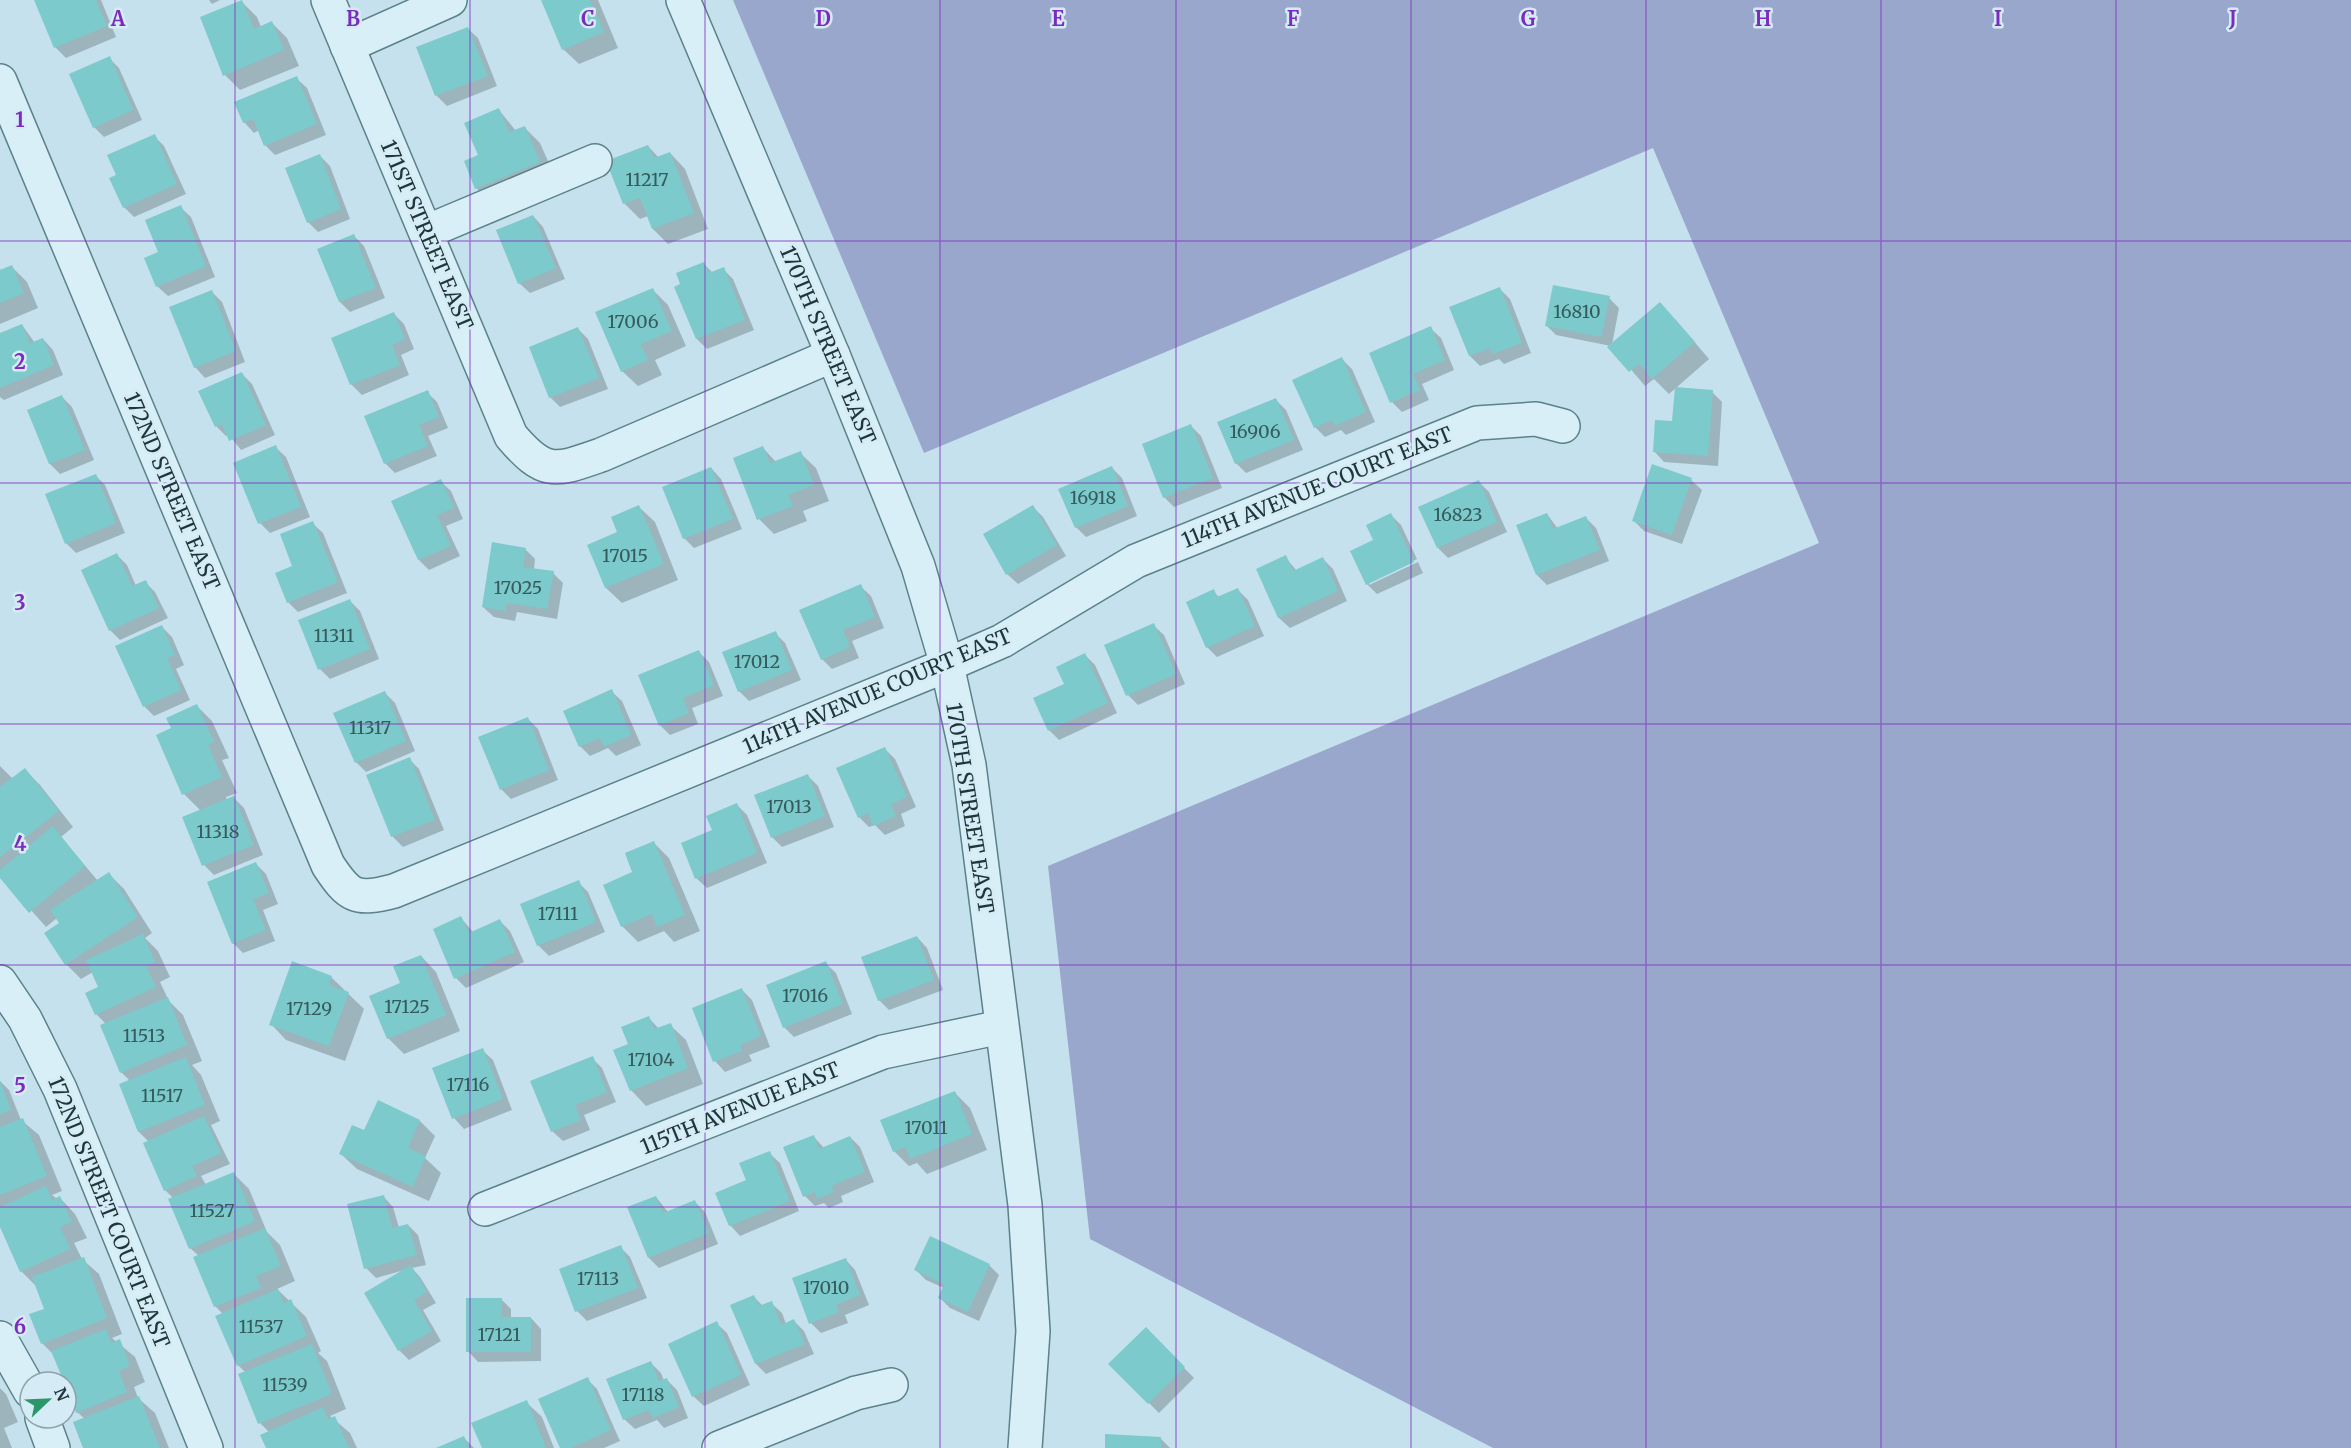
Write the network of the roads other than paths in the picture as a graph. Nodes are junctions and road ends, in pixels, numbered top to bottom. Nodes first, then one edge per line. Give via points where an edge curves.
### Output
1 (328, 0) edge
2 (450, 0) edge
3 (683, 0) edge
4 (347, 46) junction
5 (0, 81) edge
6 (595, 161) dead end
7 (426, 232) junction
8 (834, 356) junction
9 (1563, 426) dead end
10 (947, 666) junction
11 (352, 895) joint
12 (0, 982) edge
13 (1001, 1026) junction
14 (485, 1209) dead end
15 (0, 1338) edge
16 (18, 1370) edge
17 (891, 1385) dead end
18 (46, 1430) edge
19 (53, 1448) edge
20 (206, 1448) edge
21 (719, 1448) edge
22 (1025, 1448) edge

1 - 4 street, 171ST STREET EAST
2 - 4 street
3 - 8 street, 170TH STREET EAST
4 - 7 street, 171ST STREET EAST
5 - 11 street, 172ND STREET EAST via 328,865
6 - 7 street
7 - 8 street, 171ST STREET EAST via 511,436 537,463 568,466 601,455
8 - 10 street, 170TH STREET EAST via 918,566
9 - 10 street, 114TH AVENUE COURT EAST via 1536,419 1477,423 1136,561 1002,641
10 - 11 street, 114TH AVENUE COURT EAST via 394,891 370,897
10 - 13 street, 170TH STREET EAST via 969,765
12 - 20 street, 172ND STREET COURT EAST via 60,1089
13 - 14 street, 115TH AVENUE EAST via 884,1052
13 - 22 street, 170TH STREET EAST via 1026,1205 1033,1331
15 - 16 street
17 - 21 street via 856,1393
18 - 19 street

